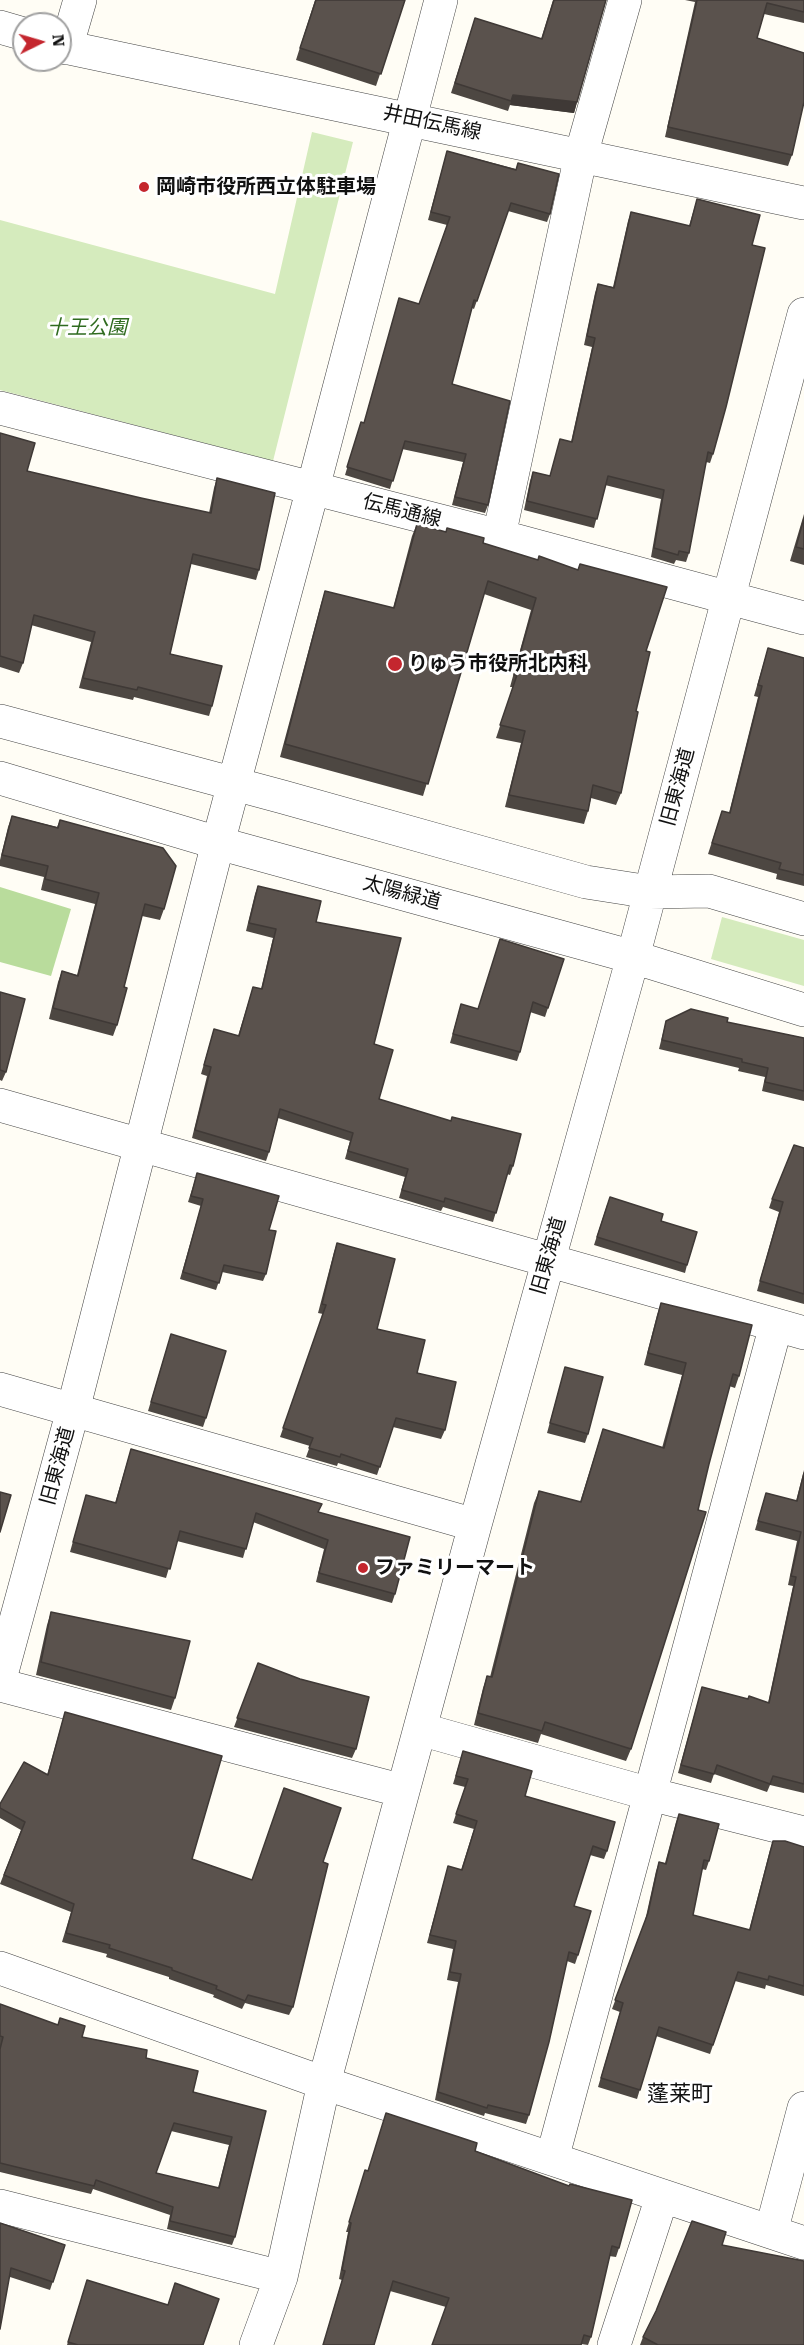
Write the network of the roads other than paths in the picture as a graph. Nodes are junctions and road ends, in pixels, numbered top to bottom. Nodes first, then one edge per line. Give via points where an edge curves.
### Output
1 (80, 0) edge
2 (441, 0) edge
3 (625, 0) edge
4 (72, 22) edge
5 (72, 49) edge
6 (411, 119) junction
7 (581, 155) junction
8 (804, 203) edge
9 (804, 314) edge
10 (0, 408) edge
11 (313, 488) junction
12 (499, 536) junction
13 (729, 597) junction
14 (804, 618) edge
15 (0, 721) edge
16 (0, 778) edge
17 (233, 785) junction
18 (218, 843) junction
19 (650, 892) junction
20 (804, 919) edge
21 (633, 957) junction
22 (804, 1010) edge
23 (0, 1105) edge
24 (141, 1145) junction
25 (548, 1260) junction
26 (790, 1329) edge
27 (0, 1389) edge
28 (73, 1410) junction
29 (474, 1526) junction
30 (0, 1679) edge
31 (0, 1685) edge
32 (420, 1729) junction
33 (403, 1791) junction
34 (650, 1794) junction
35 (804, 1833) edge
36 (0, 1968) edge
37 (324, 2083) junction
38 (804, 2108) edge
39 (552, 2159) junction
40 (662, 2197) junction
41 (0, 2206) edge
42 (771, 2232) junction
43 (804, 2243) edge
44 (281, 2277) junction
45 (256, 2345) edge
46 (614, 2345) edge

1 - 4 street
2 - 6 street
3 - 7 street
5 - 6 street, 井田伝馬線
6 - 7 street, 井田伝馬線
6 - 11 street
7 - 8 street, 井田伝馬線
7 - 12 street
9 - 13 street, 旧東海道
10 - 11 street, 伝馬通線
11 - 12 street, 伝馬通線
11 - 17 street
12 - 13 street, 伝馬通線
13 - 14 street, 伝馬通線
13 - 19 street, 旧東海道
15 - 17 street
16 - 18 street, 太陽緑道
17 - 18 street
17 - 19 street via 586,882
18 - 21 street, 太陽緑道
18 - 24 street
19 - 20 street via 709,891
19 - 21 street, 旧東海道
21 - 22 street, 太陽緑道
21 - 25 street, 旧東海道
23 - 24 street
24 - 25 street
24 - 28 street
25 - 26 street
25 - 29 street, 旧東海道
26 - 34 street
27 - 28 street
28 - 29 street, 旧東海道
28 - 30 street, 旧東海道
29 - 32 street
31 - 33 street
32 - 33 street
32 - 34 street
33 - 37 street
34 - 35 street
34 - 39 street
36 - 37 street
37 - 39 street
37 - 44 street
38 - 42 street
39 - 40 street
40 - 42 street
40 - 46 street
41 - 44 street
42 - 43 street
44 - 45 street

